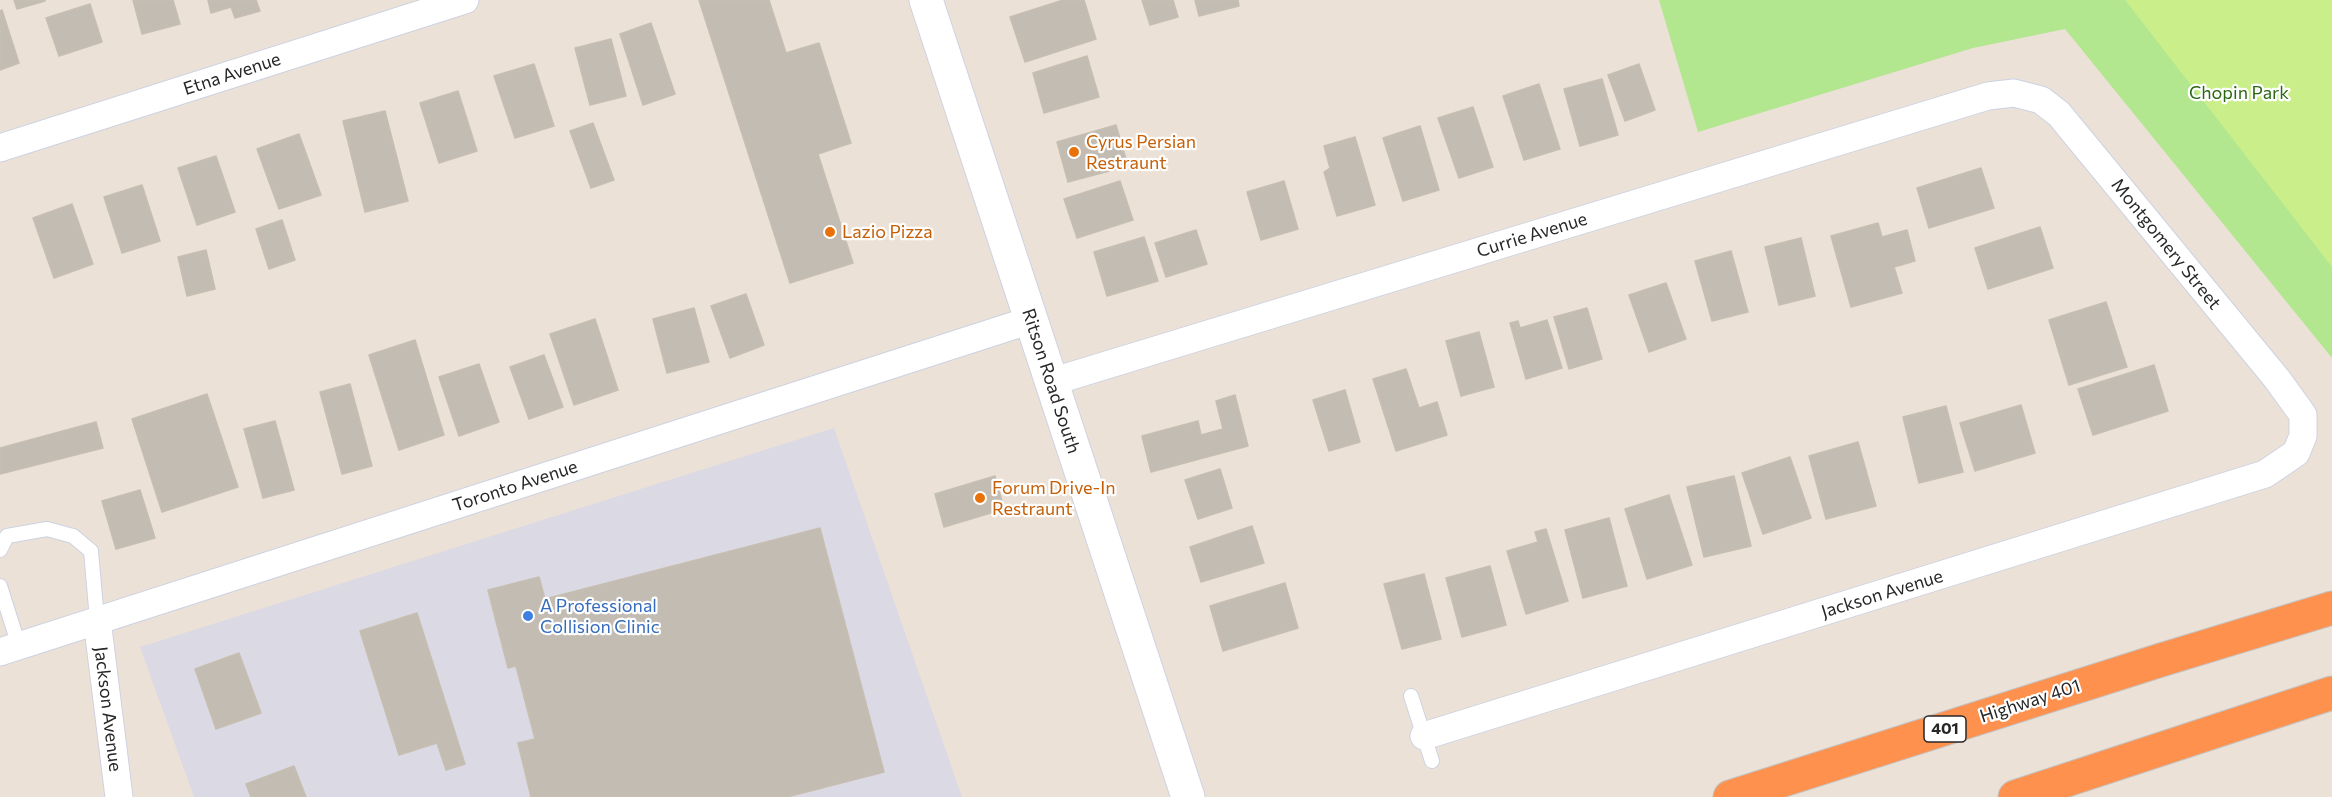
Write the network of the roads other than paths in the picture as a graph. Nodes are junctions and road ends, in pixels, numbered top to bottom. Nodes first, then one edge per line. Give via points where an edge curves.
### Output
1 (465, 0) edge
2 (926, 0) edge
3 (2014, 93) joint
4 (0, 147) edge
5 (1031, 320) junction
6 (1051, 382) junction
7 (2303, 415) joint
8 (0, 550) edge
9 (0, 586) edge
10 (2332, 608) edge
11 (97, 620) junction
12 (9, 649) edge
13 (2332, 693) edge
14 (1411, 696) dead end
15 (1428, 748) joint
16 (120, 797) edge
17 (1188, 797) edge
18 (1730, 797) edge
19 (2015, 797) edge

1 - 4 street, Etna Avenue
2 - 5 main road, Ritson Road South
3 - 6 street, Currie Avenue via 1988,96
3 - 7 street, Montgomery Street via 2041,100 2059,114
5 - 6 main road, Ritson Road South
5 - 11 street, Toronto Avenue
6 - 17 main road, Ritson Road South
7 - 15 street, Jackson Avenue via 2303,436 2296,453 2265,474
8 - 11 lane via 7,536 47,529 73,536 91,551
9 - 12 lane
10 - 18 highway, Highway 401 / 401
11 - 12 street, Toronto Avenue
11 - 16 street, Jackson Avenue
13 - 19 highway
14 - 15 lane

